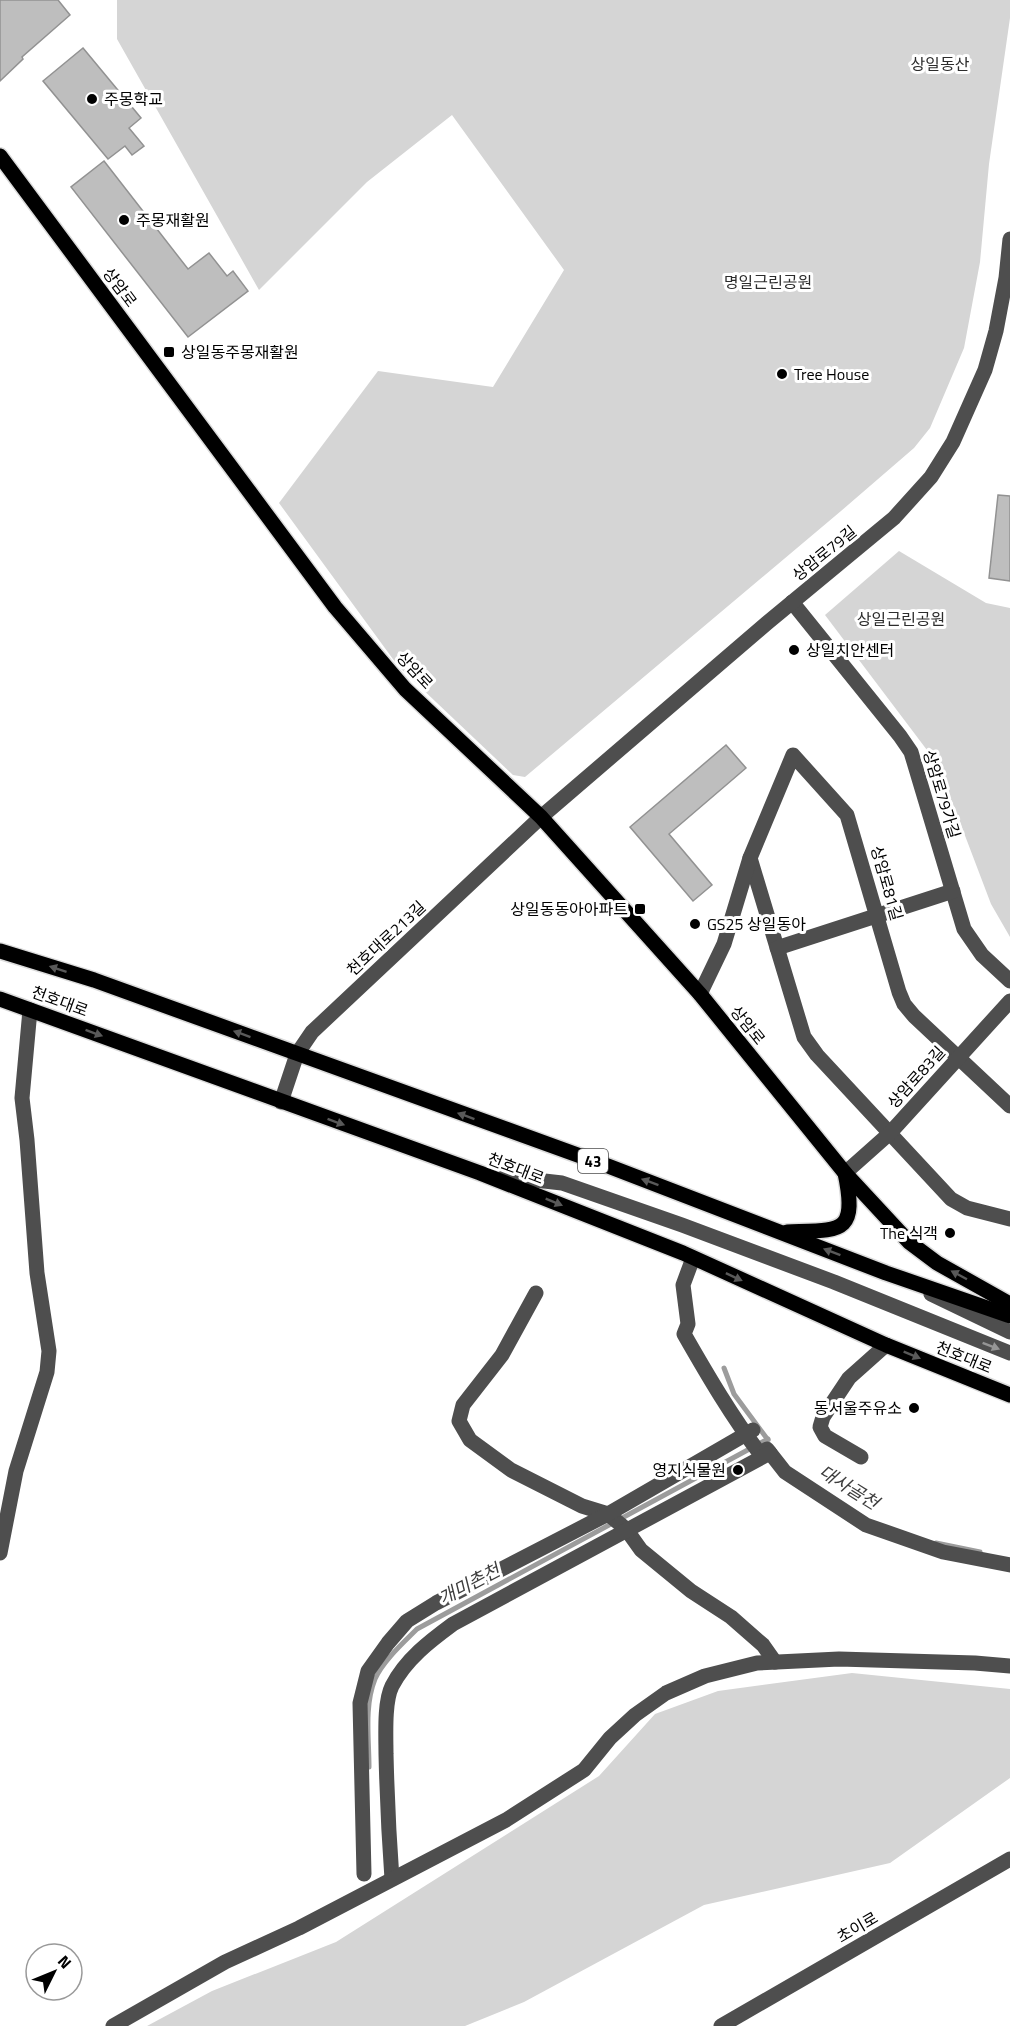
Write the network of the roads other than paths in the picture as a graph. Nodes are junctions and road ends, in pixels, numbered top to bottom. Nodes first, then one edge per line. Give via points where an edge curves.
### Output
1 (0, 156) edge
2 (1010, 239) edge
3 (792, 602) junction
4 (542, 817) junction
5 (750, 858) junction
6 (953, 891) junction
7 (877, 916) junction
8 (777, 948) junction
9 (0, 951) edge
10 (1010, 981) edge
11 (700, 994) junction
12 (0, 999) edge
13 (1010, 1001) edge
14 (30, 1010) junction
15 (297, 1054) junction
16 (958, 1058) junction
17 (281, 1102) junction
18 (1010, 1106) edge
19 (890, 1133) junction
20 (480, 1173) junction
21 (845, 1173) junction
22 (1010, 1219) edge
23 (782, 1233) junction
24 (693, 1258) junction
25 (886, 1273) junction
26 (536, 1293) dead end
27 (1010, 1304) edge
28 (1010, 1317) edge
29 (1010, 1332) edge
30 (886, 1345) junction
31 (1010, 1353) edge
32 (1010, 1395) edge
33 (758, 1442) junction
34 (861, 1457) dead end
35 (608, 1514) junction
36 (626, 1529) junction
37 (0, 1553) edge
38 (1010, 1565) edge
39 (775, 1662) junction
40 (1010, 1666) edge
41 (1010, 1859) edge
42 (364, 1874) dead end
43 (392, 1879) junction
44 (113, 2026) edge
45 (721, 2026) edge

1 - 4 main road, 상암로 via 335,607 405,689
2 - 3 street, 상암로79길 via 996,331 985,370 953,442 931,477 894,518
3 - 4 street, 상암로79길
3 - 6 street, 상암로79가길 via 911,752
4 - 11 main road, 상암로
4 - 15 street, 천호대로213길 via 312,1032
5 - 7 street, 상암로81길 via 794,755 847,814
5 - 8 street
5 - 11 street, 상암로81길 via 724,944
6 - 7 street
6 - 10 street, 상암로79가길 via 964,929 982,954
7 - 8 street
7 - 16 street, 상암로81길 via 904,1004
8 - 19 street via 804,1037
15 -> 9 main road, 천호대로 / 43 via 94,980
11 - 21 main road, 상암로
12 - 14 main road, 천호대로
13 - 16 street, 상암로83길
14 -> 17 main road, 천호대로
14 - 37 street via 22,1098 37,1273 49,1351 47,1372 15,1471
15 - 17 street, 천호대로213길
23 -> 15 main road, 천호대로 / 43
16 - 18 street, 상암로81길
16 - 19 street, 상암로83길
17 -> 20 main road, 천호대로
19 - 21 street, 상암로83길
19 - 22 street via 951,1199 967,1208
20 -> 24 main road, 천호대로
20 -> 31 street via 562,1184 824,1278
21 - 23 main road via 850,1214 843,1223 833,1231
27 -> 21 main road, 상암로 via 937,1263 909,1242
25 -> 23 main road, 천호대로 / 43
24 -> 30 main road, 천호대로
24 - 33 street via 683,1285 688,1324
25 - 28 main road, 천호대로 / 43
25 - 29 street
26 - 35 street via 502,1355 463,1405 459,1421 470,1440 511,1470 582,1506
30 -> 32 main road, 천호대로
30 - 34 street via 849,1378 820,1427 825,1436
33 - 35 street
33 - 36 street
33 - 38 street via 785,1472 866,1525 943,1552
35 - 36 street
35 - 42 street via 408,1621 368,1671 360,1703
36 - 39 street via 642,1550 730,1617 763,1645
36 - 43 street via 453,1624 406,1664 391,1688 385,1724
39 - 40 street via 839,1659
39 - 43 street via 705,1676 666,1693 610,1738 584,1770 506,1820
41 - 45 street, 초이로
43 - 44 street via 225,1962

